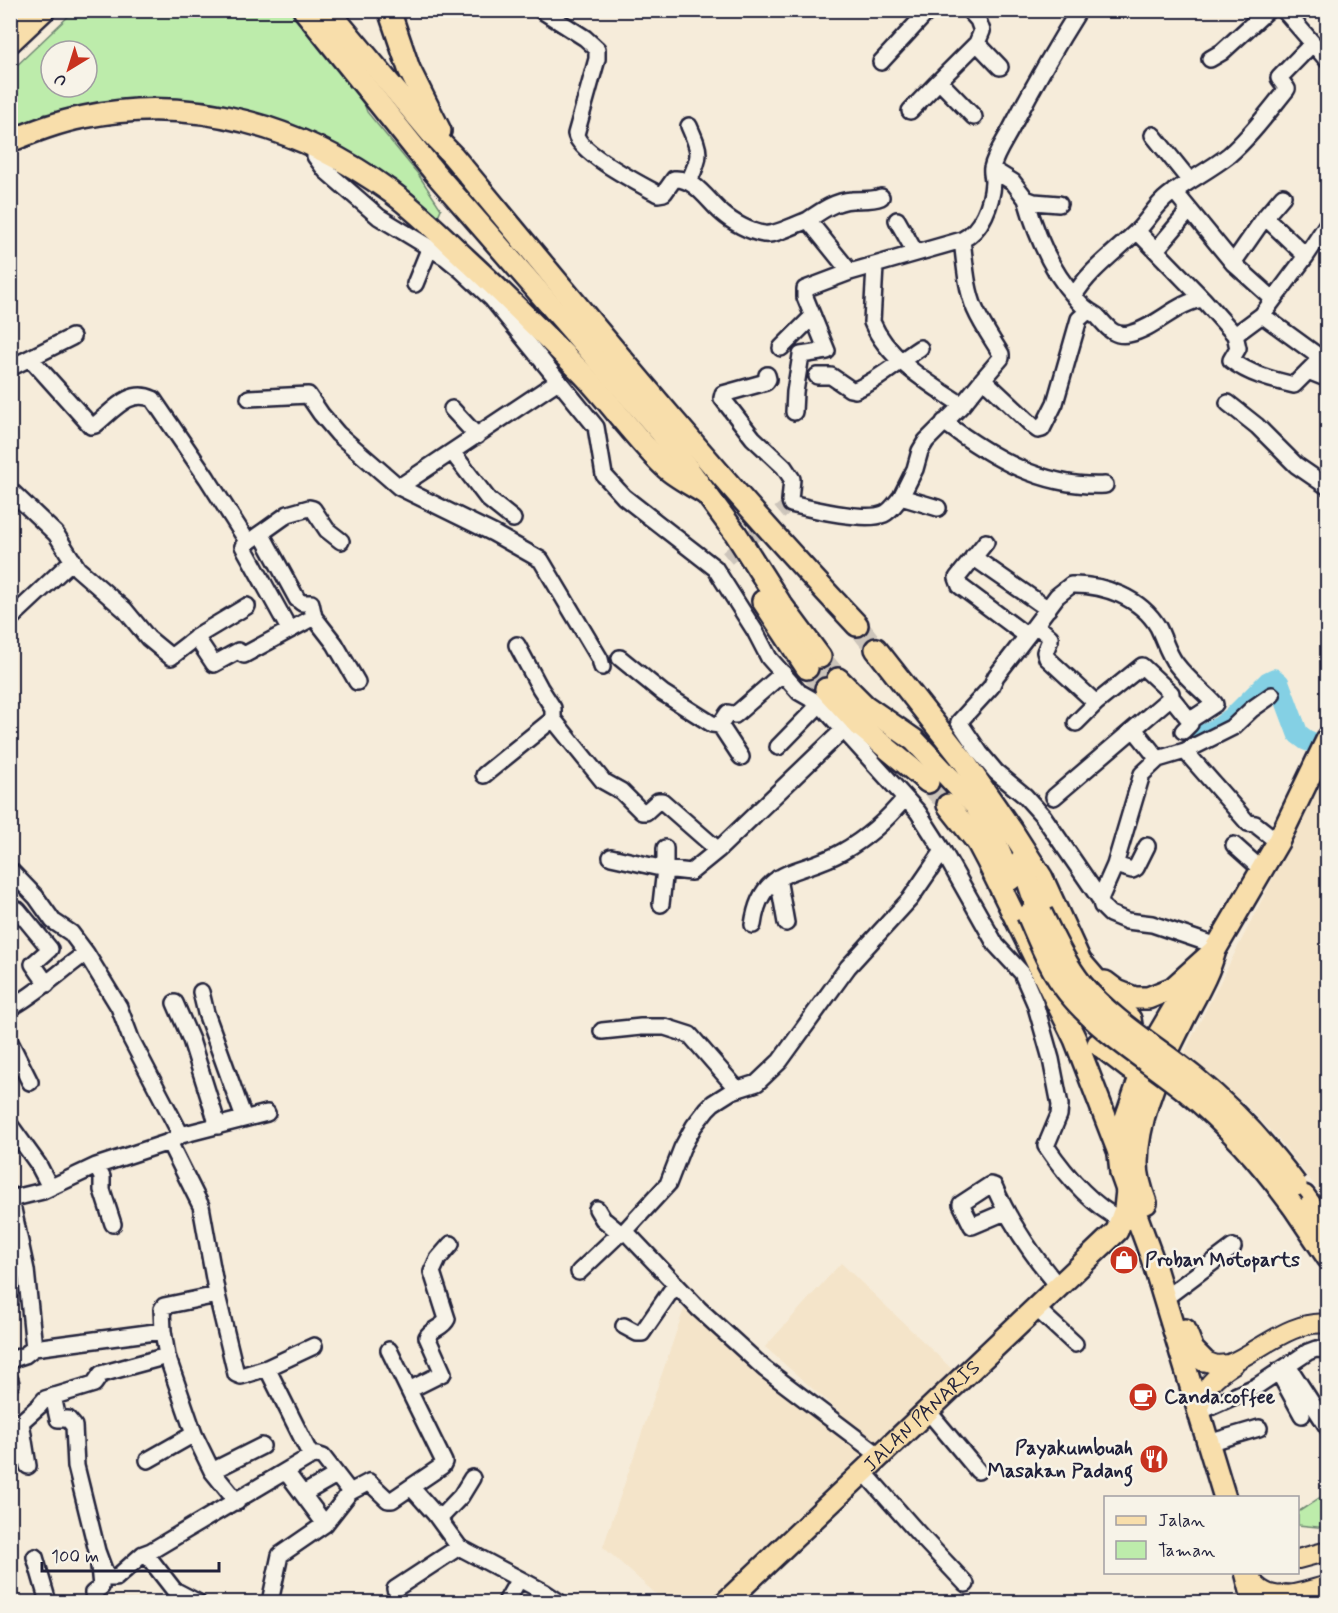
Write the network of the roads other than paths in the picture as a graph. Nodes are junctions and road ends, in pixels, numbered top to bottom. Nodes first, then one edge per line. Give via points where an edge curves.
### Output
1 (15, 10) edge
2 (44, 10) edge
3 (304, 10) edge
4 (328, 10) edge
5 (389, 10) edge
6 (541, 10) edge
7 (929, 10) edge
8 (969, 10) edge
9 (1078, 10) edge
10 (1268, 10) edge
11 (1284, 10) edge
12 (10, 15) edge
13 (10, 42) edge
14 (977, 43) junction
15 (1312, 44) junction
16 (1210, 59) dead end
17 (1328, 61) edge
18 (881, 62) dead end
19 (1000, 67) dead end
20 (939, 81) junction
21 (910, 111) dead end
22 (974, 117) dead end
23 (689, 126) dead end
24 (1153, 135) dead end
25 (10, 141) edge
26 (315, 156) dead end
27 (453, 156) junction
28 (992, 168) junction
29 (689, 181) junction
30 (1190, 181) junction
31 (1174, 191) junction
32 (1283, 196) dead end
33 (881, 197) dead end
34 (1026, 200) junction
35 (1059, 204) dead end
36 (1187, 210) junction
37 (1265, 217) junction
38 (808, 220) junction
39 (897, 220) dead end
40 (1328, 223) edge
41 (1137, 231) junction
42 (962, 240) junction
43 (430, 247) junction
44 (1156, 250) junction
45 (915, 252) junction
46 (1306, 256) junction
47 (1233, 263) junction
48 (875, 266) junction
49 (850, 272) junction
50 (415, 284) dead end
51 (1074, 296) junction
52 (1203, 299) junction
53 (1273, 299) junction
54 (1088, 311) junction
55 (1262, 315) junction
56 (813, 316) junction
57 (1235, 335) junction
58 (72, 337) dead end
59 (781, 348) dead end
60 (920, 348) dead end
61 (1324, 354) edge
62 (30, 358) junction
63 (899, 361) junction
64 (10, 368) edge
65 (1308, 371) junction
66 (817, 375) dead end
67 (765, 379) dead end
68 (983, 379) junction
69 (1328, 379) edge
70 (558, 381) junction
71 (249, 398) dead end
72 (1228, 403) dead end
73 (962, 405) junction
74 (452, 409) dead end
75 (794, 412) dead end
76 (944, 422) junction
77 (477, 436) junction
78 (452, 452) junction
79 (1105, 485) dead end
80 (399, 487) junction
81 (1328, 487) edge
82 (10, 490) edge
83 (706, 494) junction
84 (901, 497) junction
85 (938, 508) dead end
86 (513, 519) dead end
87 (261, 533) junction
88 (247, 541) junction
89 (341, 541) dead end
90 (986, 542) dead end
91 (973, 557) junction
92 (73, 560) junction
93 (247, 606) dead end
94 (1048, 609) junction
95 (314, 616) junction
96 (10, 619) edge
97 (857, 625) tunnel mouth
98 (289, 629) junction
99 (1031, 630) junction
100 (196, 637) junction
101 (517, 645) dead end
102 (876, 649) tunnel mouth
103 (620, 658) dead end
104 (814, 662) tunnel mouth
105 (602, 667) dead end
106 (783, 673) junction
107 (357, 682) dead end
108 (828, 691) junction
109 (1272, 695) dead end
110 (1171, 697) junction
111 (1096, 703) junction
112 (553, 718) junction
113 (1076, 723) dead end
114 (720, 725) junction
115 (1134, 729) junction
116 (843, 730) junction
117 (778, 747) dead end
118 (1323, 747) edge
119 (1185, 751) junction
120 (741, 757) dead end
121 (1158, 759) junction
122 (483, 775) dead end
123 (928, 782) tunnel mouth
124 (1054, 797) dead end
125 (906, 798) junction
126 (948, 805) tunnel mouth
127 (1012, 831) junction
128 (1278, 842) junction
129 (1147, 846) dead end
130 (1234, 846) dead end
131 (664, 848) dead end
132 (718, 850) junction
133 (943, 851) junction
134 (611, 857) dead end
135 (1115, 865) junction
136 (665, 869) junction
137 (10, 870) edge
138 (1262, 870) junction
139 (778, 878) junction
140 (1100, 899) junction
141 (661, 904) dead end
142 (18, 910) dead end
143 (1032, 911) junction
144 (786, 923) dead end
145 (753, 926) dead end
146 (50, 949) junction
147 (86, 953) junction
148 (1210, 957) junction
149 (65, 967) junction
150 (1085, 968) junction
151 (47, 984) junction
152 (1039, 988) junction
153 (1117, 991) junction
154 (201, 992) dead end
155 (175, 1003) dead end
156 (10, 1008) edge
157 (1173, 1023) junction
158 (602, 1031) dead end
159 (10, 1042) edge
160 (1100, 1046) junction
161 (1147, 1078) junction
162 (30, 1082) dead end
163 (737, 1089) junction
164 (267, 1113) dead end
165 (244, 1118) junction
166 (10, 1125) edge
167 (218, 1126) junction
168 (175, 1138) junction
169 (1119, 1154) junction
170 (96, 1166) junction
171 (50, 1187) junction
172 (1126, 1190) junction
173 (11, 1197) edge
174 (1299, 1201) junction
175 (597, 1209) dead end
176 (998, 1214) junction
177 (113, 1224) dead end
178 (1119, 1226) junction
179 (1328, 1230) edge
180 (622, 1232) junction
181 (451, 1244) dead end
182 (1147, 1244) junction
183 (1233, 1247) dead end
184 (1328, 1258) edge
185 (579, 1272) dead end
186 (675, 1285) junction
187 (1059, 1287) junction
188 (1172, 1293) junction
189 (217, 1295) junction
190 (1036, 1308) junction
191 (1328, 1324) edge
192 (624, 1326) dead end
193 (163, 1331) junction
194 (1075, 1344) dead end
195 (1266, 1344) junction
196 (314, 1346) dead end
197 (34, 1348) junction
198 (389, 1350) dead end
199 (1328, 1350) edge
200 (167, 1356) junction
201 (10, 1360) edge
202 (1203, 1360) joint
203 (267, 1368) junction
204 (1283, 1368) junction
205 (410, 1390) junction
206 (53, 1396) junction
207 (928, 1411) junction
208 (1199, 1412) junction
209 (1302, 1415) dead end
210 (16, 1423) edge
211 (1259, 1428) dead end
212 (1328, 1428) edge
213 (194, 1434) junction
214 (1208, 1443) junction
215 (262, 1446) dead end
216 (311, 1456) junction
217 (880, 1456) junction
218 (148, 1460) dead end
219 (28, 1466) dead end
220 (212, 1471) junction
221 (864, 1472) junction
222 (978, 1472) dead end
223 (287, 1473) junction
224 (336, 1474) junction
225 (472, 1478) dead end
226 (411, 1487) junction
227 (350, 1492) junction
228 (303, 1494) junction
229 (1225, 1496) edge
230 (237, 1502) junction
231 (435, 1515) junction
232 (325, 1524) junction
233 (459, 1546) junction
234 (97, 1551) junction
235 (1328, 1551) edge
236 (146, 1554) junction
237 (35, 1557) dead end
238 (1299, 1559) edge
239 (1247, 1574) edge
240 (1248, 1574) edge
241 (519, 1579) junction
242 (966, 1584) dead end
243 (1328, 1585) edge
244 (395, 1588) dead end
245 (542, 1597) edge
246 (1281, 1599) edge
247 (48, 1602) edge
248 (96, 1602) edge
249 (197, 1602) edge
250 (270, 1602) edge
251 (506, 1602) edge
252 (559, 1602) edge
253 (726, 1602) edge
254 (1254, 1602) edge

1 - 12 highway
2 - 13 highway
3 - 83 highway via 435,173 660,431
4 - 27 highway
5 - 27 highway via 410,69
6 - 29 street via 597,49 576,127 580,143 606,164 658,194 664,193 674,179
7 - 18 street
8 - 14 street via 982,31
9 - 28 street
10 - 16 street
11 - 15 street
14 - 19 street
14 - 20 street
15 - 17 street
15 - 30 street via 1279,78 1287,89 1268,112 1229,154
20 - 21 street
20 - 22 street
23 - 29 street via 699,160
24 - 30 street
25 - 83 highway via 85,117 147,110 208,112 309,143 392,193 424,220 519,308 608,400 666,469
26 - 43 street via 326,171 379,217
27 - 97 highway via 682,432
28 - 34 street via 1012,182
28 - 42 street via 992,190 986,211 978,228
29 - 38 street via 724,215 764,234
30 - 31 street
31 - 36 street
31 - 41 street
32 - 37 street
33 - 38 street via 837,202
34 - 35 street
34 - 51 street via 1040,243
36 - 44 street
36 - 47 street
37 - 46 street
37 - 47 street
38 - 49 street
39 - 45 street
40 - 46 street
41 - 44 street
41 - 51 street
42 - 45 street
42 - 68 street via 972,302 1001,354
43 - 50 street
43 - 70 street via 492,299
44 - 52 street
45 - 48 street
46 - 53 street
47 - 53 street
48 - 49 street
48 - 63 street via 872,322
49 - 56 street via 805,289
51 - 54 street
52 - 54 street via 1123,335 1110,331
52 - 57 street
53 - 55 street
54 - 68 street via 1079,319 1055,403 1042,429 1034,427
55 - 57 street
55 - 61 street
56 - 59 street
56 - 75 street via 827,351 801,355
57 - 65 street via 1238,348 1232,360 1244,369 1294,385
58 - 62 street
60 - 63 street
61 - 65 street
62 - 64 street
62 - 88 street via 91,426 130,397 144,395 153,399
63 - 66 street via 882,376 855,390 831,376
63 - 73 street
65 - 69 street
67 - 84 street via 723,394 722,400 792,479 791,504 840,515 876,516 889,510
68 - 73 street
70 - 77 street
70 - 106 street via 596,427 604,475 624,497 721,563 769,658
71 - 80 street via 305,393 338,434
72 - 81 street via 1296,465
73 - 76 street
74 - 77 street
76 - 79 street via 1015,468 1083,486
76 - 84 street via 920,451
77 - 78 street
78 - 80 street
78 - 86 street via 488,499
80 - 105 street via 541,560
82 - 92 street via 56,534
83 - 104 highway via 736,534 750,576 766,607
84 - 85 street
87 - 88 street
87 - 89 street via 288,514 309,508
87 - 95 street via 297,599 311,603
88 - 98 street via 243,548
90 - 91 street
91 - 94 street
91 - 99 street via 957,578 960,586
92 - 96 street
92 - 100 street via 171,657
93 - 100 street
94 - 99 street
94 - 110 street via 1057,596 1075,585 1108,590 1140,605 1157,626 1176,663 1215,704 1186,726
95 - 98 street
95 - 107 street
98 - 100 street via 244,655 238,651 214,664
99 - 111 street via 1050,637 1047,658
99 - 140 street via 991,687 959,722 996,772 1043,816
101 - 112 street via 553,708
102 - 127 highway via 956,751
103 - 114 street via 663,693 706,721
106 - 108 street via 799,692
106 - 114 street via 735,715 728,713
108 - 116 street
108 - 117 street
108 - 123 highway via 860,726
108 - 143 highway via 865,706 914,740 942,767 976,807
109 - 119 street via 1233,727
110 - 111 street via 1142,666
110 - 115 street
111 - 113 street
112 - 122 street
112 - 132 street via 603,781 621,791 642,812 662,801
114 - 120 street
115 - 121 street
115 - 124 street
116 - 125 street
116 - 132 street
118 - 128 highway
119 - 121 street
119 - 128 street via 1248,823
121 - 135 street via 1142,774
125 - 133 street
125 - 139 street via 871,834 840,853
126 - 152 highway via 983,852
127 - 143 highway
127 - 150 highway via 1042,878
128 - 138 highway
129 - 135 street via 1136,868
130 - 138 street
131 - 136 street
132 - 136 street via 691,872
133 - 152 street via 996,945
133 - 163 street via 910,898 848,967 780,1061 757,1083
134 - 136 street
135 - 140 street
136 - 141 street
137 - 147 street
138 - 148 highway
139 - 144 street
139 - 145 street via 764,891
140 - 148 street via 1110,914 1152,924
142 - 146 street
143 - 174 highway, bridge via 1080,983 1100,1005 1231,1108 1270,1150
146 - 149 street
146 - 151 street via 33,964
147 - 149 street
147 - 168 street via 119,1007
148 - 153 highway via 1173,988 1148,998
148 - 157 highway
149 - 151 street
150 - 153 highway
150 - 160 highway via 1123,1010 1131,1025 1126,1040 1116,1046
151 - 156 street
152 - 160 highway
152 - 169 highway via 1075,1039
152 - 178 street via 1035,1003 1060,1105 1046,1146
153 - 157 highway
154 - 165 street
155 - 167 street
157 - 161 highway
158 - 163 street via 665,1027 690,1035
159 - 162 street
160 - 161 highway
161 - 169 highway via 1126,1118
161 - 188 highway via 1138,1180
163 - 180 street via 713,1103 693,1126 668,1184
164 - 165 street
165 - 167 street
166 - 171 street
167 - 168 street
168 - 170 street
168 - 189 street via 201,1206
169 - 172 highway
170 - 171 street
170 - 177 street
171 - 173 street
172 - 178 highway
172 - 182 highway
173 - 197 street via 26,1270
174 - 179 highway
174 - 184 highway
175 - 180 street via 603,1219
176 - 176 street via 975,1194 961,1204 970,1225
176 - 187 street
178 - 182 highway via 1131,1230
178 - 187 highway, JALAN PANARIS
180 - 185 street
180 - 186 street
181 - 205 street via 432,1272 447,1319 427,1337 443,1373
182 - 208 highway
183 - 188 street
186 - 192 street via 642,1333
186 - 217 street via 765,1370
187 - 190 highway, JALAN PANARIS
188 - 202 highway via 1191,1347
189 - 193 street via 164,1306
189 - 203 street via 236,1374
190 - 194 street
190 - 207 highway, JALAN PANARIS
191 - 195 main road via 1301,1327
193 - 197 street
193 - 200 street
195 - 202 main road via 1224,1365
195 - 208 main road via 1211,1382 1202,1396
196 - 203 street
197 - 201 street
198 - 205 street
199 - 204 street via 1316,1349
200 - 206 street via 101,1374 94,1384
200 - 213 street
203 - 216 street
204 - 208 street via 1257,1386
204 - 209 street
204 - 212 street
205 - 226 street via 444,1462
206 - 210 street
206 - 234 street via 57,1419 68,1419 74,1426 76,1466
207 - 217 highway, JALAN PANARIS
207 - 222 street
208 - 214 highway
210 - 219 street
211 - 214 street
213 - 218 street
213 - 220 street
214 - 229 highway
215 - 220 street
216 - 223 street
216 - 224 street via 323,1456
217 - 221 highway, JALAN PANARIS
220 - 230 street
221 - 242 street
221 - 253 highway, JALAN PANARIS
223 - 228 street
223 - 230 street
224 - 227 street
224 - 228 street
225 - 231 street via 461,1496
226 - 227 street via 392,1500 385,1499 369,1482
226 - 231 street
227 - 232 street
228 - 232 street
230 - 236 street
231 - 233 street
232 - 250 street via 280,1555
233 - 241 street
233 - 244 street
234 - 236 street via 107,1578 111,1579
234 - 248 street via 101,1582 93,1593
235 - 238 main road
236 - 249 street via 174,1590
237 - 247 street
239 - 254 highway
240 - 246 main road via 1262,1591
241 - 245 street
241 - 251 street
243 - 246 main road
245 - 252 street

